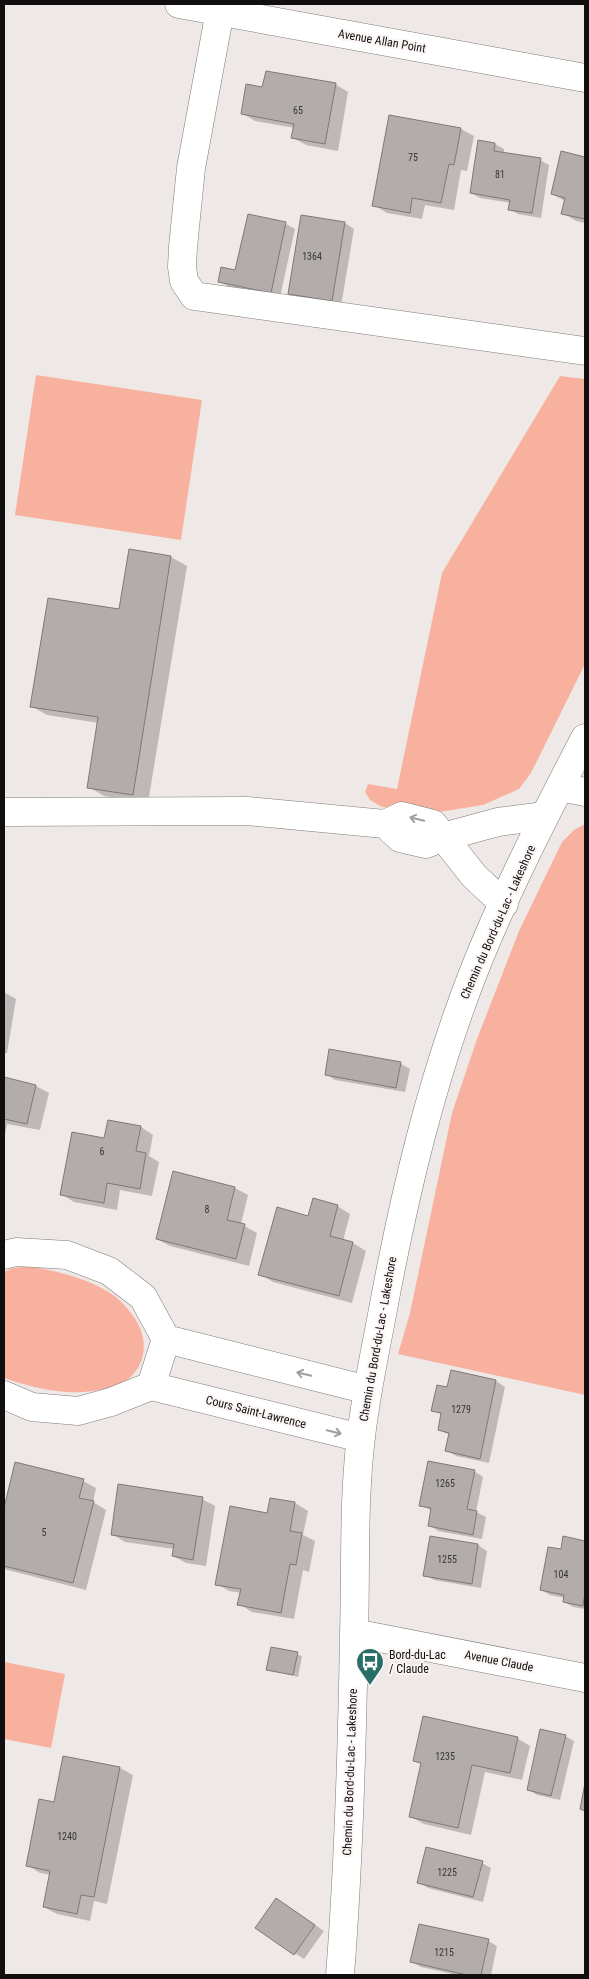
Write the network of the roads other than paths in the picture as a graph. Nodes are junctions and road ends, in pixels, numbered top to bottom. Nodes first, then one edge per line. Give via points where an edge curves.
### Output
1 (179, 4) edge
2 (220, 11) junction
3 (585, 78) edge
4 (585, 351) edge
5 (585, 738) edge
6 (573, 789) edge
7 (4, 812) edge
8 (545, 816) junction
9 (443, 837) junction
10 (504, 904) junction
11 (4, 1255) edge
12 (166, 1339) junction
13 (151, 1386) junction
14 (368, 1390) junction
15 (4, 1395) edge
16 (361, 1438) junction
17 (354, 1633) junction
18 (585, 1678) edge
19 (340, 1975) edge

1 - 2 street, Avenue Allan Point
2 - 3 street, Avenue Allan Point
2 - 4 street via 191,168 183,247 184,281 194,296
5 - 6 street, Chemin du Bord-du-Lac - Lakeshore
6 - 8 street, Chemin du Bord-du-Lac - Lakeshore
7 - 9 street via 247,811 385,824 400,838 426,844
8 - 9 street via 498,822
8 - 10 street, Chemin du Bord-du-Lac - Lakeshore
9 - 10 street via 474,876
10 - 14 street, Chemin du Bord-du-Lac - Lakeshore via 473,974 425,1114 404,1203
11 - 12 street via 16,1252 66,1255 109,1271 143,1297
12 - 13 street
14 -> 12 street
13 - 15 street via 78,1411 32,1407
13 -> 16 street, Cours Saint-Lawrence
14 - 16 street, Chemin du Bord-du-Lac - Lakeshore
16 - 17 street, Chemin du Bord-du-Lac - Lakeshore via 356,1501
17 - 18 street, Avenue Claude
17 - 19 street, Chemin du Bord-du-Lac - Lakeshore via 346,1906

